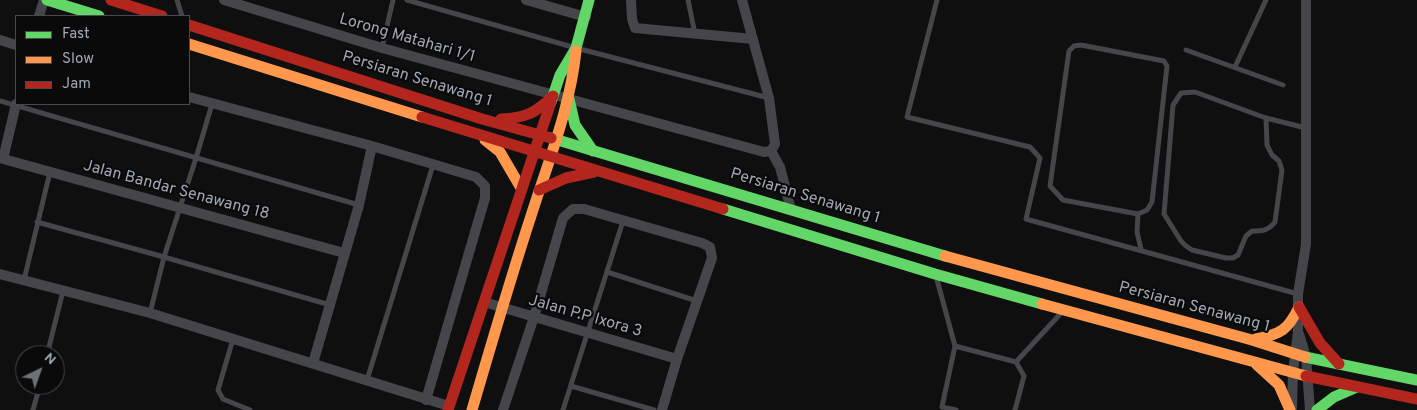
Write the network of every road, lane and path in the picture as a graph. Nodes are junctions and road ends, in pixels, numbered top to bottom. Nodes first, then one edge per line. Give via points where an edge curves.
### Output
1 (46, 0) edge
2 (111, 0) edge
3 (177, 0) edge
4 (224, 0) edge
5 (393, 0) edge
6 (407, 0) edge
7 (526, 0) edge
8 (589, 0) edge
9 (631, 0) edge
10 (688, 0) edge
11 (742, 0) edge
12 (937, 0) edge
13 (1266, 0) edge
14 (1306, 0) edge
15 (39, 15) edge
16 (96, 15) edge
17 (159, 15) edge
18 (182, 15) edge
19 (586, 17) junction
20 (190, 24) edge
21 (695, 34) junction
22 (753, 39) junction
23 (0, 40) edge
24 (190, 44) edge
25 (15, 45) edge
26 (382, 48) junction
27 (576, 48) junction
28 (1186, 50) dead end
29 (1234, 67) junction
30 (1283, 85) dead end
31 (553, 96) junction
32 (190, 97) edge
33 (769, 98) junction
34 (570, 99) junction
35 (0, 101) edge
36 (15, 104) edge
37 (212, 104) junction
38 (16, 105) edge
39 (19, 105) edge
40 (1266, 118) junction
41 (489, 120) junction
42 (1307, 129) junction
43 (479, 135) junction
44 (540, 135) junction
45 (558, 140) junction
46 (372, 146) junction
47 (593, 150) junction
48 (771, 151) junction
49 (534, 152) junction
50 (196, 158) junction
51 (552, 158) junction
52 (1, 161) edge
53 (433, 164) junction
54 (50, 172) junction
55 (598, 172) junction
56 (521, 188) junction
57 (539, 190) junction
58 (358, 205) junction
59 (180, 208) junction
60 (791, 210) junction
61 (1138, 214) junction
62 (624, 221) junction
63 (37, 222) junction
64 (1140, 249) junction
65 (344, 253) junction
66 (164, 257) junction
67 (607, 272) junction
68 (0, 274) edge
69 (935, 274) junction
70 (24, 281) junction
71 (63, 290) junction
72 (1298, 294) junction
73 (698, 301) junction
74 (484, 302) junction
75 (330, 305) junction
76 (1299, 306) junction
77 (503, 308) junction
78 (1064, 310) junction
79 (150, 313) junction
80 (534, 317) junction
81 (588, 333) junction
82 (233, 339) junction
83 (1252, 340) junction
84 (49, 345) edge
85 (955, 346) junction
86 (1300, 355) junction
87 (677, 359) junction
88 (1254, 361) junction
89 (1016, 362) junction
90 (313, 363) junction
91 (1339, 364) junction
92 (1293, 372) junction
93 (1308, 377) junction
94 (367, 380) junction
95 (1417, 380) edge
96 (571, 386) junction
97 (1357, 386) junction
98 (37, 395) edge
99 (1417, 399) edge
100 (426, 400) junction
101 (448, 408) edge
102 (33, 410) edge
103 (250, 410) edge
104 (472, 410) edge
105 (503, 410) edge
106 (563, 410) edge
107 (654, 410) edge
108 (662, 410) edge
109 (956, 410) edge
110 (1015, 410) edge
111 (1291, 410) edge
112 (1310, 410) edge
113 (1317, 410) edge

1 - 15 street
1 - 16 main road
2 - 17 main road
3 - 18 lane
4 - 26 street, Lorong Matahari 1/1
5 - 26 lane
6 - 27 lane
7 - 19 street
8 - 19 main road
9 - 21 street via 635,28
10 - 21 lane
11 - 22 street
12 - 64 lane via 907,117 1030,147 1040,158 1026,219
13 - 29 lane
14 - 42 street
19 - 27 main road
20 - 41 main road, Persiaran Senawang 1
21 - 22 street
22 - 33 street
23 - 25 street
24 - 43 main road, Persiaran Senawang 1
26 - 31 street, Lorong Matahari 1/1
27 - 31 main road via 560,75
27 - 33 lane
27 - 34 main road
28 - 29 lane
29 - 30 lane
31 - 34 street, Lorong Matahari 1/1
31 - 41 main road via 538,112 519,119
31 - 44 main road
32 - 37 street
33 - 48 street via 775,144
34 - 45 main road
34 - 47 main road via 576,125
34 - 48 street, Lorong Matahari 1/1 via 764,152
35 - 36 lane
37 - 46 street
37 - 50 lane
38 - 52 street
39 - 50 lane
40 - 40 lane via 1267,144 1282,170 1275,222 1270,229 1252,230 1233,258 1192,250 1181,241 1164,214 1174,105 1181,93 1195,92
40 - 42 lane
41 - 44 main road, Persiaran Senawang 1
42 - 72 street via 1306,244
43 - 49 main road, Persiaran Senawang 1
43 - 56 main road via 500,152
44 - 45 main road, Persiaran Senawang 1
44 - 49 main road
45 - 47 main road, Persiaran Senawang 1
45 - 51 main road
46 - 53 street
46 - 58 street
47 - 60 main road, Persiaran Senawang 1
48 - 60 street via 780,167
49 - 51 main road, Persiaran Senawang 1
49 - 56 main road
50 - 58 lane
50 - 59 lane
51 - 55 main road, Persiaran Senawang 1
51 - 57 main road
52 - 54 street, Jalan Bandar Senawang 18
53 - 94 lane
53 - 100 street via 476,177 485,186 486,198
54 - 59 street, Jalan Bandar Senawang 18
54 - 63 lane
55 - 57 main road via 556,180
55 - 69 main road, Persiaran Senawang 1
56 - 74 main road
57 - 77 main road
58 - 65 street
59 - 65 street, Jalan Bandar Senawang 18
59 - 66 lane
60 - 83 main road, Persiaran Senawang 1 via 973,265
61 - 61 lane via 1147,210 1152,202 1167,66 1164,61 1074,46 1069,51 1050,186 1063,200
61 - 64 lane
62 - 67 lane
62 - 73 street via 710,247 712,258
62 - 80 street via 584,209 573,209 563,218
63 - 66 lane
63 - 70 lane
64 - 72 lane
65 - 75 street
66 - 75 lane
66 - 79 lane
67 - 73 lane
67 - 81 lane
68 - 70 street
69 - 78 main road, Persiaran Senawang 1
69 - 85 lane
70 - 71 street
71 - 79 street
71 - 84 lane
72 - 76 street
73 - 87 street
74 - 77 street, Jalan P.P Ixora 3
74 - 101 main road
75 - 90 street
76 - 83 main road via 1290,325 1275,336
76 - 86 street
76 - 91 main road via 1320,343
77 - 80 street, Jalan P.P Ixora 3
77 - 104 main road
78 - 88 main road, Persiaran Senawang 1
78 - 89 lane
79 - 82 street
80 - 81 street, Jalan P.P Ixora 3
80 - 105 street
81 - 87 street, Jalan P.P Ixora 3
81 - 96 lane
82 - 90 street
82 - 103 lane via 218,390 223,400
83 - 86 main road, Persiaran Senawang 1
85 - 89 lane
85 - 109 lane via 942,407
86 - 91 main road, Persiaran Senawang 1
86 - 92 street
86 - 93 street
87 - 108 street
88 - 92 main road, Persiaran Senawang 1
88 - 111 main road via 1279,385
89 - 110 lane via 1024,376
90 - 94 street
91 - 95 main road, Persiaran Senawang 1
92 - 93 main road, Persiaran Senawang 1
92 - 111 street
93 - 97 main road, Persiaran Senawang 1
93 - 112 street
94 - 100 street
96 - 106 lane
96 - 107 lane
97 - 99 main road, Persiaran Senawang 1
97 - 113 main road
98 - 102 lane
100 - 101 street

